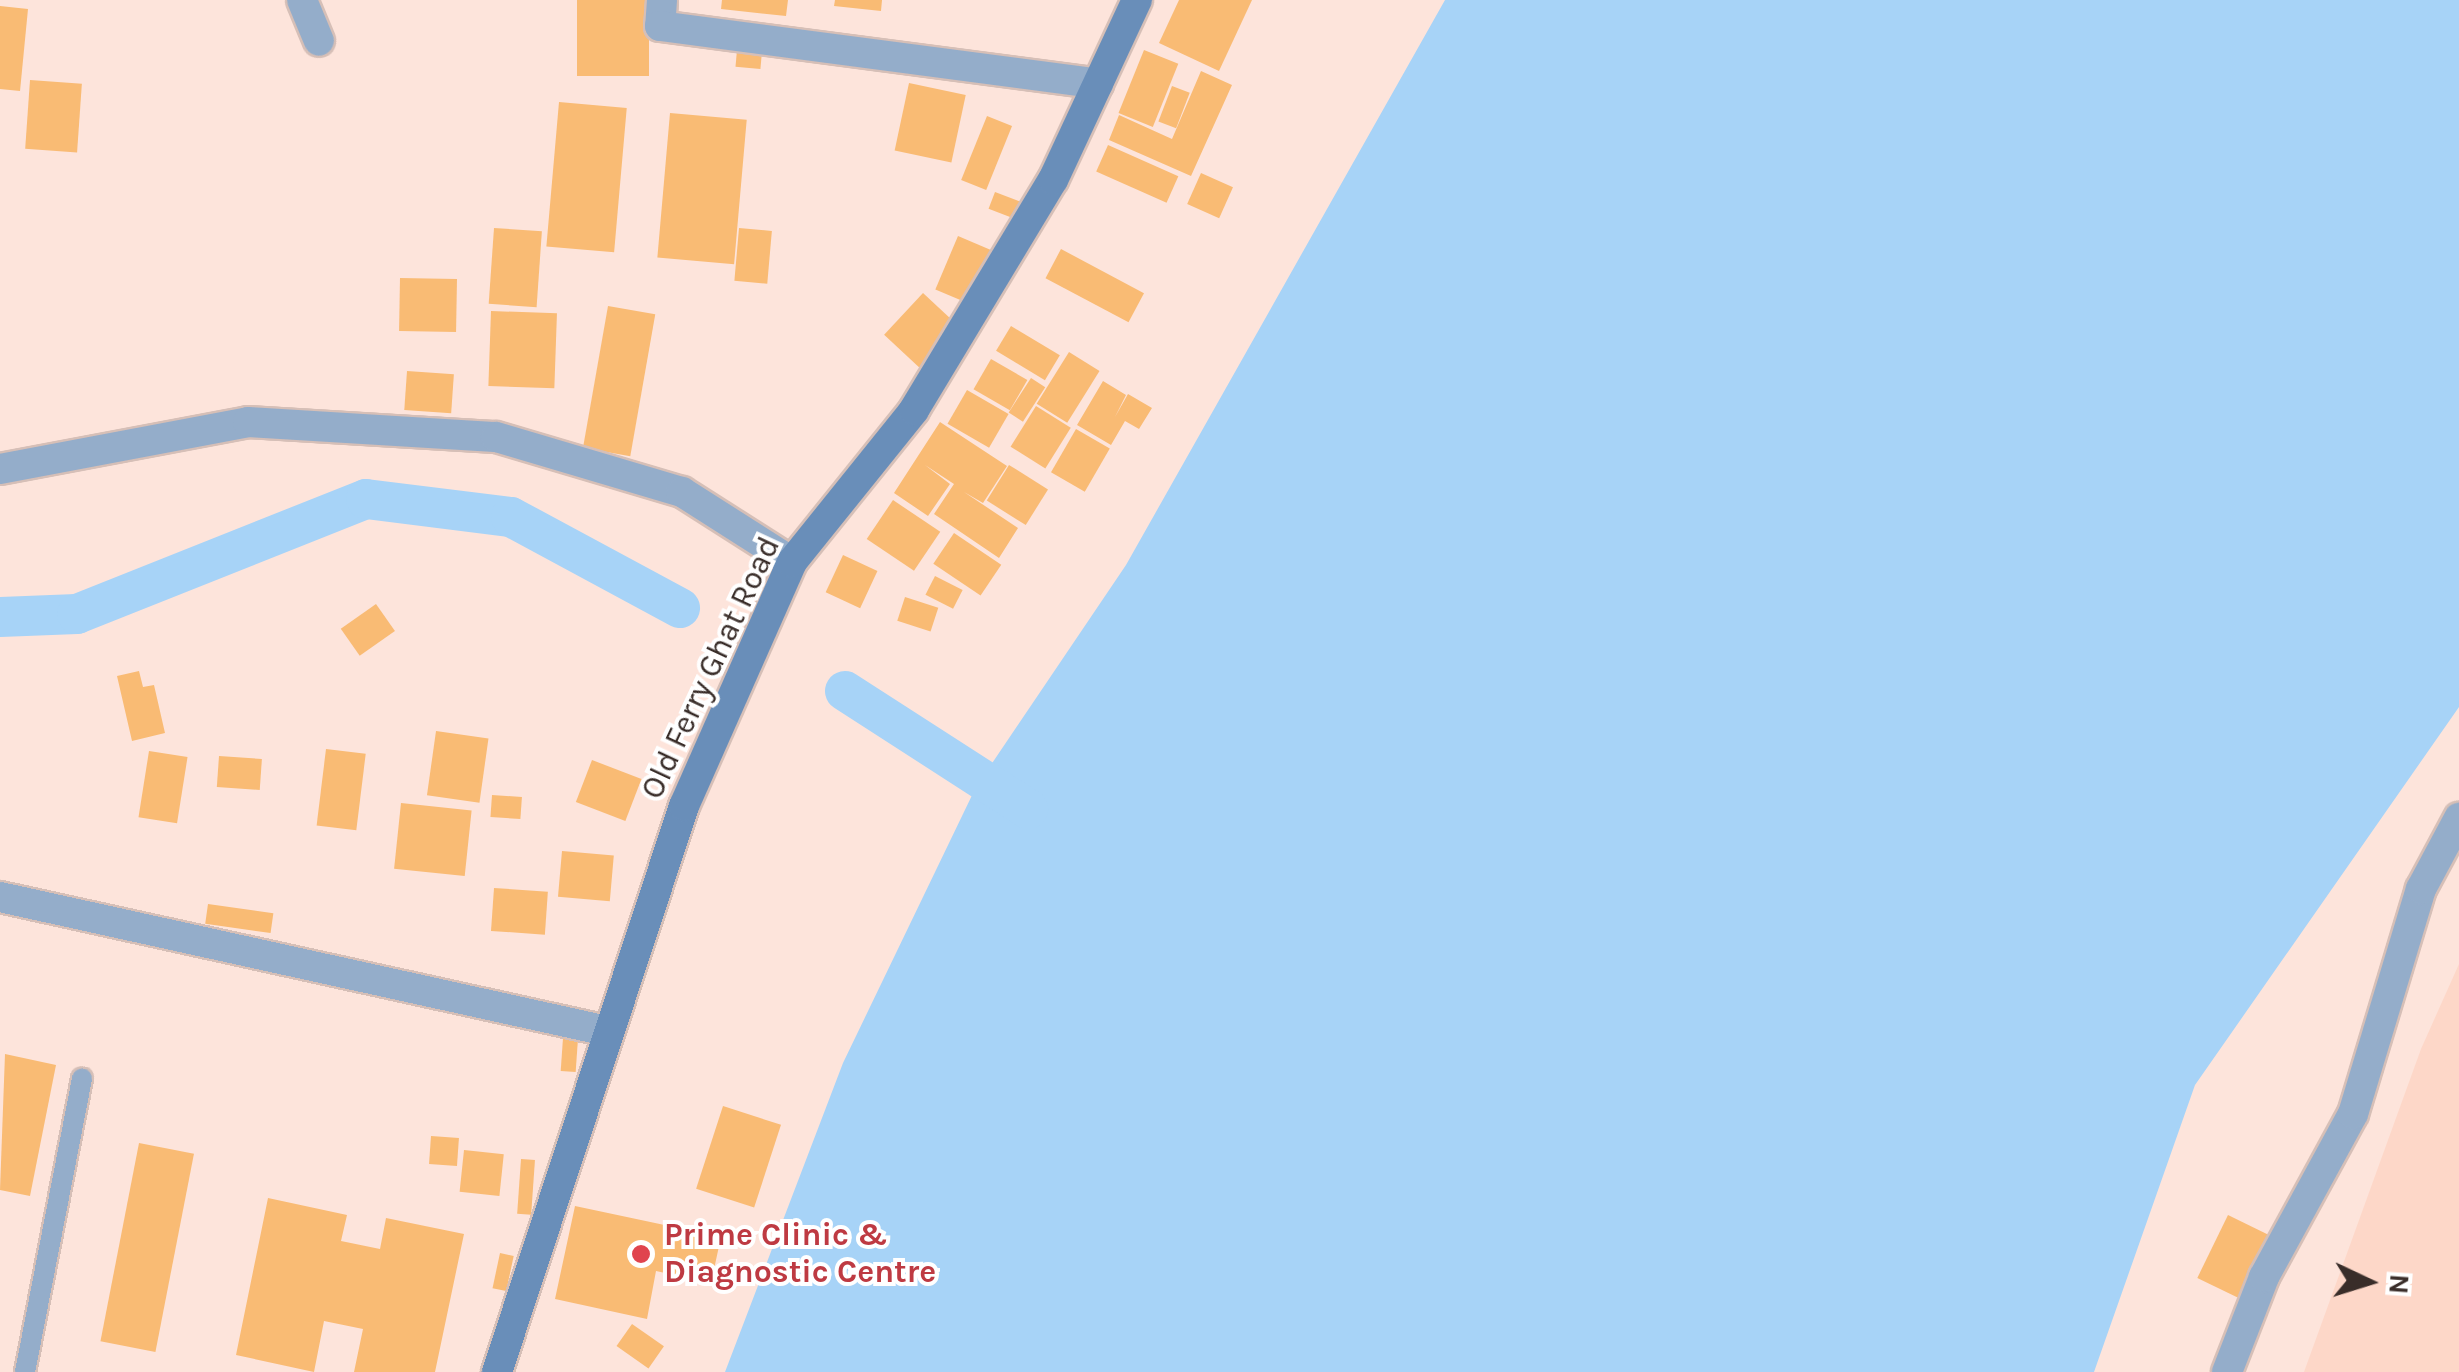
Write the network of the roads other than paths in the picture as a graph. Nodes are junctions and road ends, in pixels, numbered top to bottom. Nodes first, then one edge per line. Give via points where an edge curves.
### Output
1 (302, 0) edge
2 (662, 0) edge
3 (1137, 0) edge
4 (320, 40) dead end
5 (1098, 84) junction
6 (0, 469) edge
7 (792, 562) junction
8 (2459, 818) edge
9 (0, 897) edge
10 (607, 1031) junction
11 (82, 1078) dead end
12 (25, 1372) edge
13 (496, 1372) edge
14 (2228, 1372) edge

1 - 4 street
2 - 5 street via 660,26
3 - 5 street, Old Ferry Ghat Road
5 - 7 street, Old Ferry Ghat Road via 1053,180 914,410
6 - 7 street via 248,422 496,437 682,492
7 - 10 street, Old Ferry Ghat Road via 684,806
8 - 14 street via 2421,889 2352,1114 2264,1276
9 - 10 street
10 - 13 street, Old Ferry Ghat Road
11 - 12 lane

